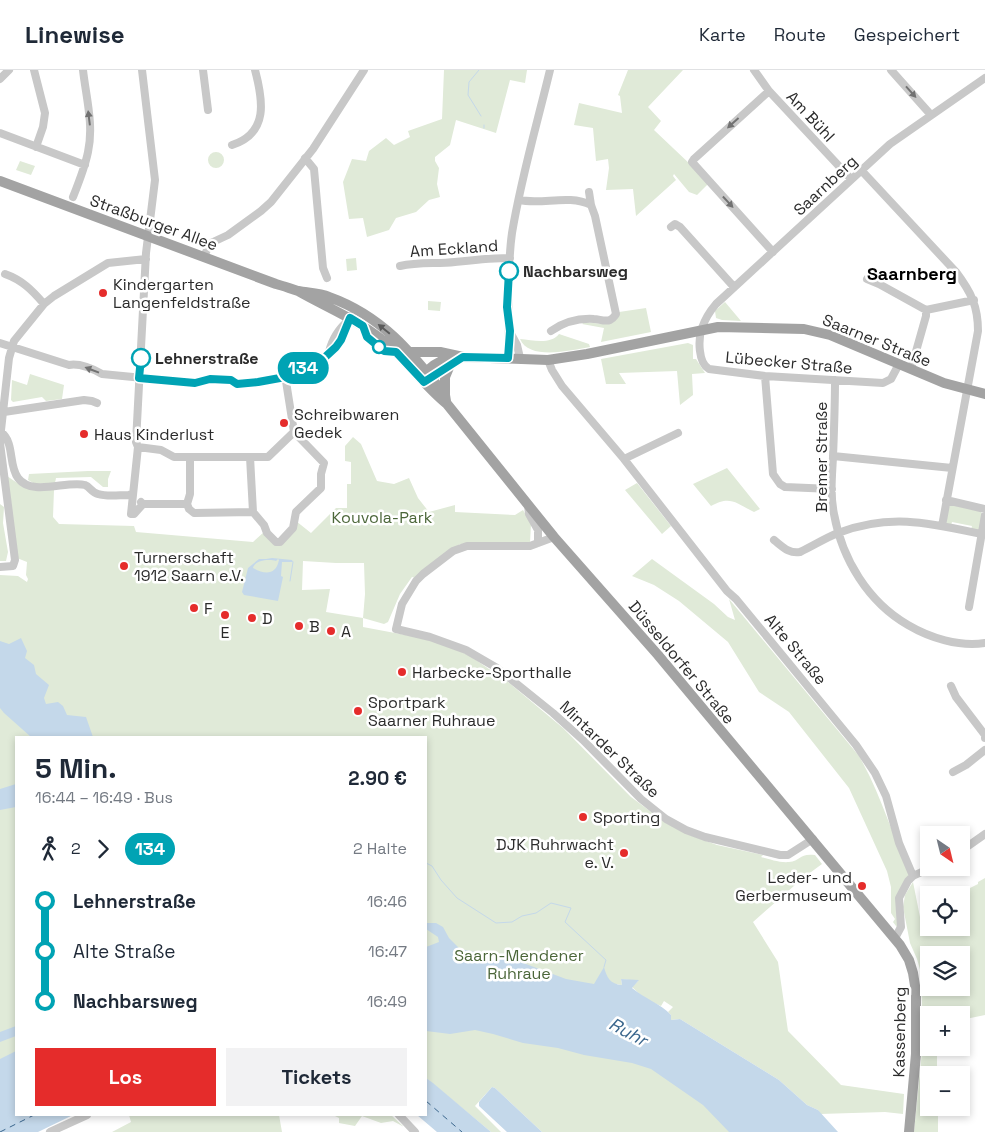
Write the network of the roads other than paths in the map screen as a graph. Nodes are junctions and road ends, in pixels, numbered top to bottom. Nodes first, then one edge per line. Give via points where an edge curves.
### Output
1 (34, 70) edge
2 (83, 70) edge
3 (142, 70) edge
4 (202, 70) edge
5 (254, 70) edge
6 (364, 70) edge
7 (550, 70) edge
8 (754, 70) edge
9 (891, 70) edge
10 (983, 79) edge
11 (985, 88) edge
12 (769, 91) junction
13 (208, 110) dead end
14 (931, 115) junction
15 (0, 133) edge
16 (232, 145) dead end
17 (36, 147) junction
18 (305, 158) junction
19 (85, 165) junction
20 (861, 170) junction
21 (851, 179) junction
22 (0, 181) edge
23 (590, 192) dead end
24 (73, 196) dead end
25 (519, 200) junction
26 (591, 205) junction
27 (671, 227) dead end
28 (148, 236) junction
29 (774, 252) junction
30 (204, 257) junction
31 (510, 258) junction
32 (146, 259) junction
33 (400, 266) dead end
34 (5, 274) dead end
35 (327, 278) dead end
36 (867, 279) dead end
37 (734, 287) junction
38 (974, 300) junction
39 (44, 304) junction
40 (926, 310) junction
41 (353, 314) junction
42 (701, 330) junction
43 (510, 331) junction
44 (551, 331) dead end
45 (0, 343) edge
46 (11, 347) junction
47 (410, 352) junction
48 (508, 358) junction
49 (520, 358) junction
50 (451, 359) junction
51 (548, 360) junction
52 (899, 364) junction
53 (911, 369) junction
54 (285, 375) junction
55 (425, 376) junction
56 (764, 376) junction
57 (139, 378) junction
58 (835, 380) junction
59 (966, 390) junction
60 (985, 394) edge
61 (446, 400) junction
62 (96, 403) dead end
63 (4, 412) junction
64 (0, 432) edge
65 (294, 432) junction
66 (678, 433) dead end
67 (138, 448) junction
68 (833, 456) junction
69 (190, 457) junction
70 (250, 457) junction
71 (624, 459) junction
72 (952, 468) junction
73 (832, 490) junction
74 (132, 495) junction
75 (946, 500) junction
76 (0, 501) edge
77 (528, 502) junction
78 (143, 504) junction
79 (187, 504) junction
80 (8, 507) junction
81 (985, 509) edge
82 (253, 512) junction
83 (985, 515) edge
84 (942, 526) junction
85 (838, 533) junction
86 (982, 534) junction
87 (554, 537) junction
88 (774, 540) dead end
89 (538, 543) junction
90 (0, 568) edge
91 (969, 606) dead end
92 (985, 643) edge
93 (951, 686) dead end
94 (985, 736) edge
95 (985, 750) edge
96 (953, 772) dead end
97 (985, 834) edge
98 (813, 840) junction
99 (970, 845) edge
100 (920, 873) edge
101 (913, 876) junction
102 (895, 938) junction
103 (85, 1116) edge
104 (401, 1116) edge
105 (50, 1132) edge
106 (414, 1132) edge
107 (909, 1132) edge

1 - 17 street via 45,113
19 -> 2 street via 90,127
3 - 28 street via 155,180
4 - 13 street
5 - 16 street via 261,102 258,124 245,139
6 - 18 street
7 - 25 street
8 - 12 street, Am Bühl
9 -> 14 street
10 - 11 street
10 - 14 street, Saarnberg
12 - 21 street, Am Bühl
12 -> 29 street via 692,162
14 - 20 street, Saarnberg
15 - 17 street
17 - 19 street
18 - 30 street via 266,207 228,235 212,242
18 - 35 street via 314,169 323,268
19 - 24 street
20 - 21 street, Saarnberg
20 - 38 street via 956,272
21 - 29 street, Saarnberg
22 - 28 main road, Straßburger Allee
23 - 26 street
25 - 26 street via 577,200
25 - 31 street
26 - 44 street via 616,314 611,320 570,321
27 - 37 street via 675,224 680,227
28 - 30 main road, Straßburger Allee
28 - 32 street
29 - 37 street, Saarnberg
30 - 41 main road, Straßburger Allee via 298,291 328,296
31 - 33 street, Am Eckland
31 - 43 street via 507,307
32 - 39 street via 108,263
32 - 57 street
34 - 39 street via 28,286
36 - 40 street
37 - 42 street, Saarnberg via 712,309
38 - 40 street
38 - 59 street via 978,331
39 - 46 street
40 - 53 street
47 -> 41 main road, Straßburger Allee via 382,327
41 - 54 street via 341,326 329,352 315,364
41 - 55 main road, Straßburger Allee
42 - 51 main road, Saarner Straße
42 - 52 main road, Saarner Straße via 738,327 818,331
42 - 56 street, Lübecker Straße via 701,361 705,367
43 - 48 street
43 - 49 street
45 - 46 street
57 -> 46 street via 102,374
46 - 63 street
47 - 50 main road via 440,352
47 - 55 main road, Straßburger Allee
48 - 49 main road
48 - 50 main road
49 - 51 main road
50 - 55 main road
50 - 61 main road via 445,377
51 - 71 street, Alte Straße via 562,386
52 - 53 main road, Saarner Straße
52 - 58 street, Lübecker Straße via 888,382
53 - 59 main road, Saarner Straße
54 - 57 street via 237,384 231,380 210,379 195,383
54 - 65 street
55 - 61 main road, Düsseldorfer Straße via 435,394
56 - 58 street, Lübecker Straße
56 - 73 street via 776,480 785,487
57 - 67 street
58 - 68 street, Bremer Straße
59 - 60 main road, Saarner Straße
59 - 72 street
61 - 77 main road, Düsseldorfer Straße
62 - 63 street via 84,400
63 - 64 street
64 - 74 street via 7,439 15,473 22,482 48,488 84,485 98,494
64 - 80 street
65 - 70 street via 268,457
65 - 82 street via 324,463 321,488 296,512 293,528 280,542 267,533
66 - 71 street
67 - 69 street via 161,450 174,457
67 - 74 street
68 - 72 street
68 - 73 street, Bremer Straße
69 - 70 street
69 - 79 street
70 - 82 street
71 - 101 street, Alte Straße via 726,591 856,745 886,796
72 - 75 street
73 - 85 street, Bremer Straße
74 - 78 street
74 - 78 street via 131,514
75 - 81 street
75 - 84 street
76 - 80 street
77 - 87 main road, Düsseldorfer Straße
77 - 89 street via 529,514 538,530
78 - 79 street
79 - 82 street via 194,513
80 - 90 street via 15,560 13,566
83 - 86 street
84 - 85 street via 901,520
84 - 86 street
85 - 88 street, Bremer Straße via 794,553 786,551
85 - 92 street, Bremer Straße via 857,576 891,614 936,638
86 - 91 street
87 - 89 street
87 - 98 main road, Düsseldorfer Straße
89 - 98 street, Mintarder Straße via 530,546 467,546 453,551 416,581 402,604 396,629 450,644 492,665 553,713 646,804 686,830 714,840 788,855
93 - 94 street
95 - 96 street
97 - 99 street
98 - 102 main road, Düsseldorfer Straße
100 - 101 street
101 - 102 street via 899,898 901,927
102 - 107 main road, Kassenberg via 909,960 916,992 916,1054
103 - 105 street
104 - 106 street

